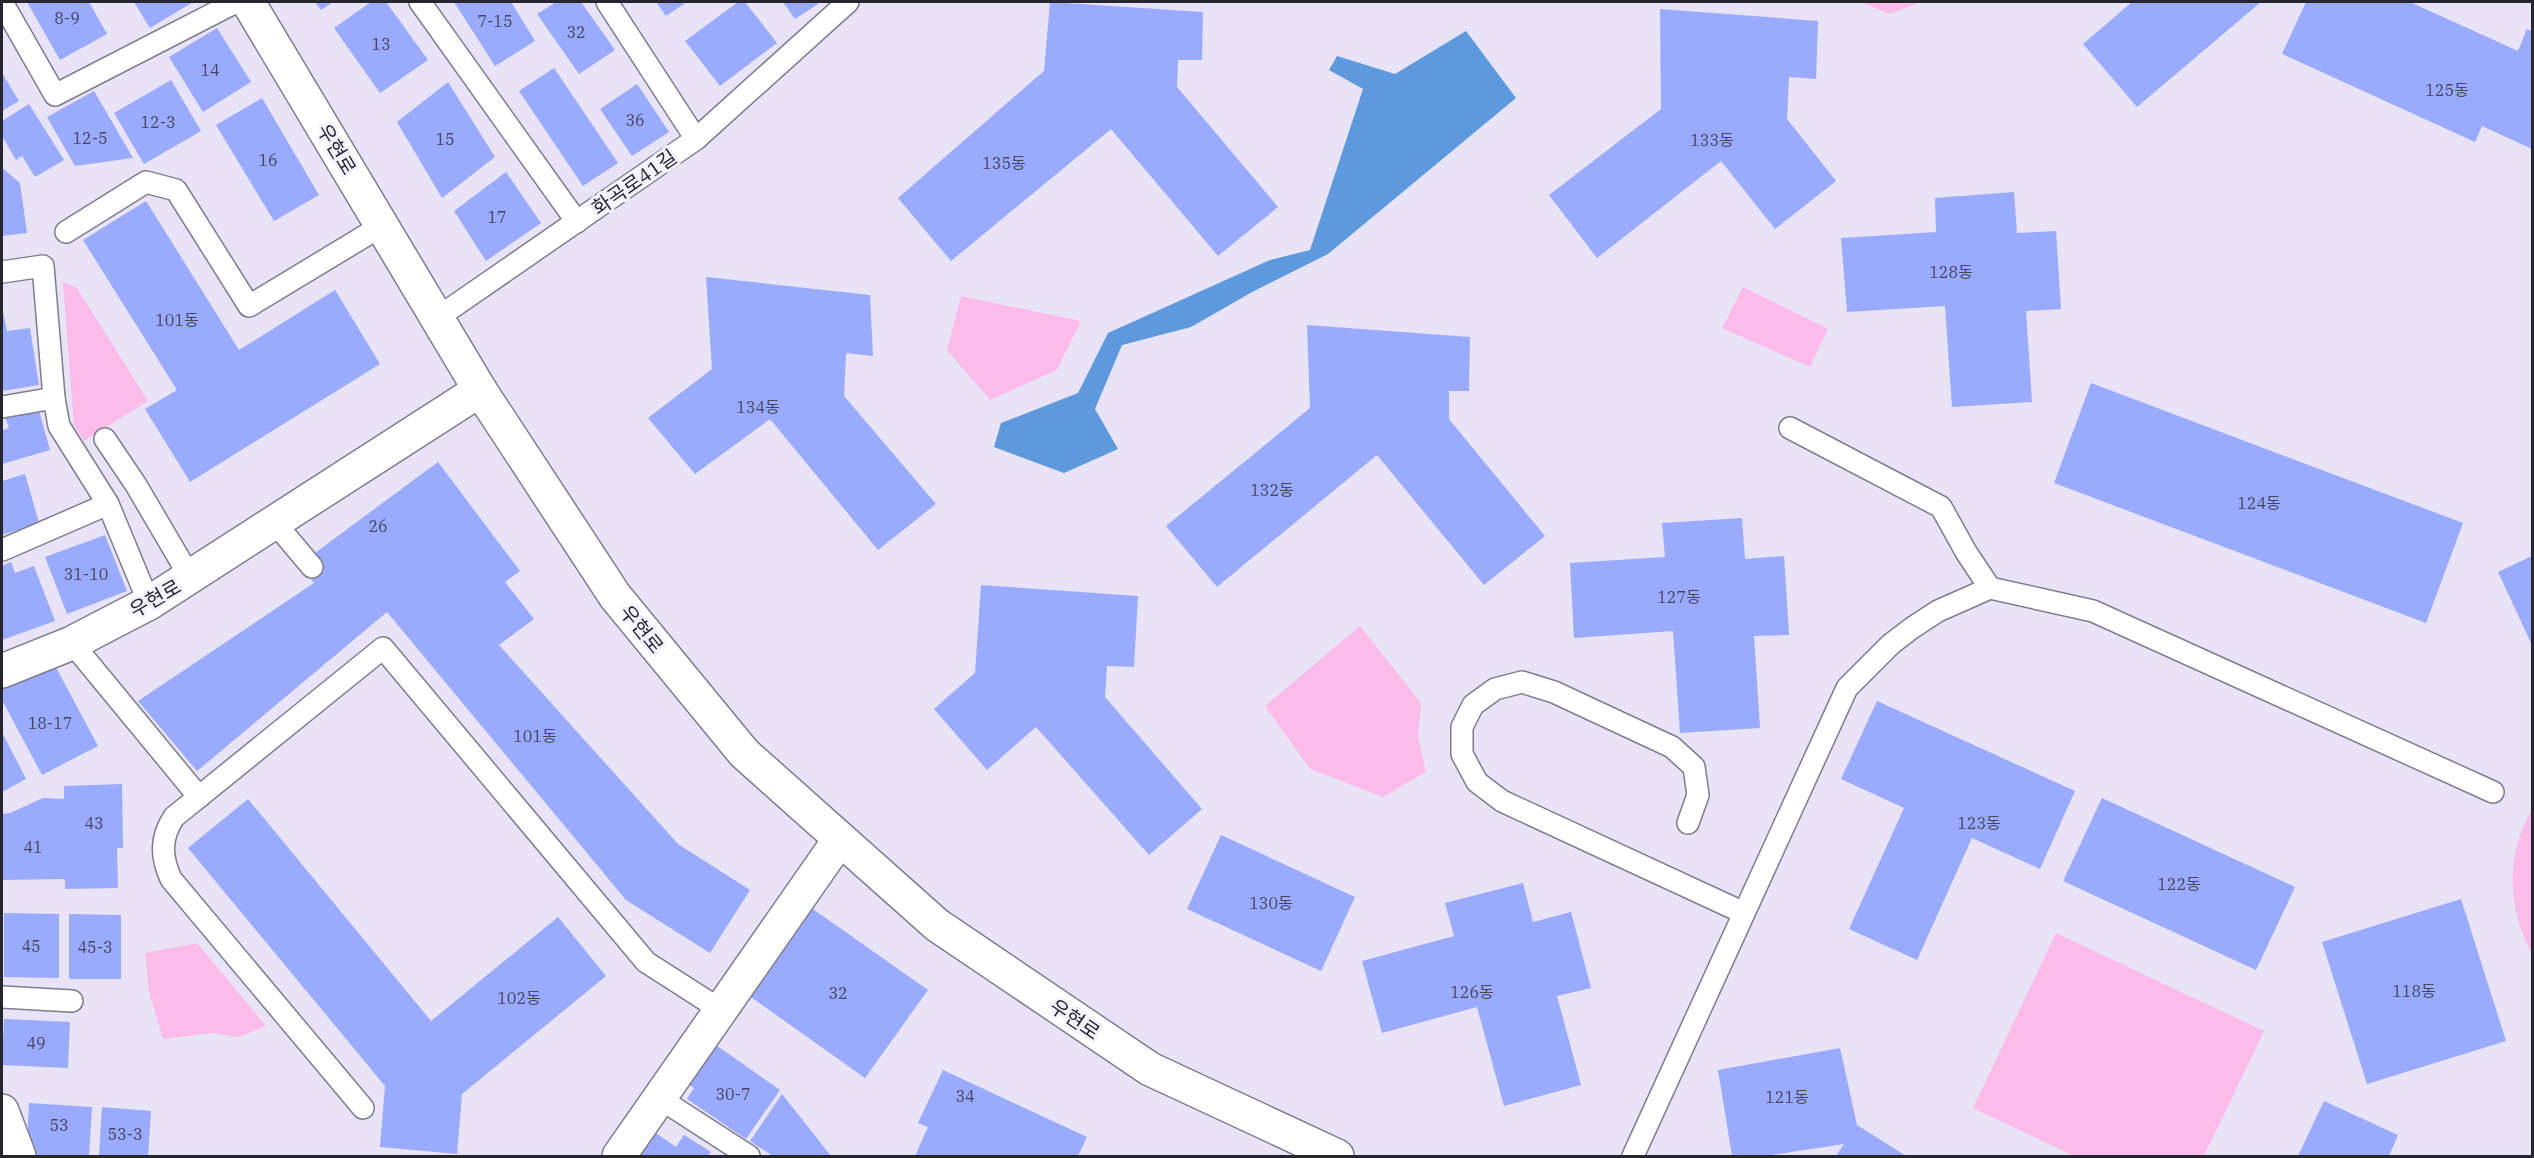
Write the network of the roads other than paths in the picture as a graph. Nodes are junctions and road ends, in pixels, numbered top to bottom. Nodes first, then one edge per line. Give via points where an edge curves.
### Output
1 (2, 2) edge
2 (236, 2) edge
3 (248, 2) edge
4 (420, 2) edge
5 (607, 2) edge
6 (848, 2) edge
7 (696, 139) junction
8 (577, 222) junction
9 (383, 225) junction
10 (66, 232) dead end
11 (2, 272) edge
12 (437, 318) junction
13 (480, 390) junction
14 (54, 398) junction
15 (2, 406) edge
16 (1790, 428) dead end
17 (105, 439) dead end
18 (108, 504) junction
19 (275, 523) junction
20 (2, 549) edge
21 (312, 567) dead end
22 (190, 577) junction
23 (1990, 588) junction
24 (149, 603) junction
25 (72, 643) junction
26 (2, 671) edge
27 (2493, 792) dead end
28 (198, 797) junction
29 (1688, 823) dead end
30 (840, 839) junction
31 (1744, 913) junction
32 (2, 997) edge
33 (72, 1001) dead end
34 (721, 1010) junction
35 (659, 1098) junction
36 (363, 1108) dead end
37 (2, 1111) edge
38 (19, 1156) edge
39 (619, 1156) edge
40 (749, 1156) edge
41 (1337, 1156) edge
42 (1633, 1156) edge

1 - 2 lane via 55,95
3 - 9 street, 우현로
4 - 8 lane
5 - 7 lane, 화곡로41길
6 - 7 lane
7 - 8 lane, 화곡로41길
8 - 12 lane, 화곡로41길
9 - 10 lane via 249,306 176,190 146,182
9 - 12 street, 우현로
11 - 14 lane via 43,266
12 - 13 street, 우현로
13 - 19 street, 우현로
13 - 30 street, 우현로 via 615,596 744,753
14 - 15 lane
14 - 18 lane via 59,426
16 - 23 lane via 1941,507
17 - 22 lane
18 - 20 lane
18 - 24 lane
19 - 21 lane
19 - 22 street, 우현로
22 - 24 street, 우현로
23 - 27 lane via 2093,611
23 - 31 lane via 1938,611 1912,628 1882,651 1847,688
24 - 25 street, 우현로
25 - 26 street, 우현로
25 - 28 lane
28 - 34 lane via 383,648 646,962
28 - 36 lane via 174,817 164,832 164,864 171,879
29 - 31 lane via 1698,795 1694,767 1672,747 1554,692 1522,682 1495,689 1473,705 1462,727 1462,754 1477,782 1502,801
30 - 34 street
30 - 41 street, 우현로 via 937,926 1150,1069
31 - 42 lane
32 - 33 lane
34 - 35 street
35 - 39 street
35 - 40 lane
37 - 38 street

